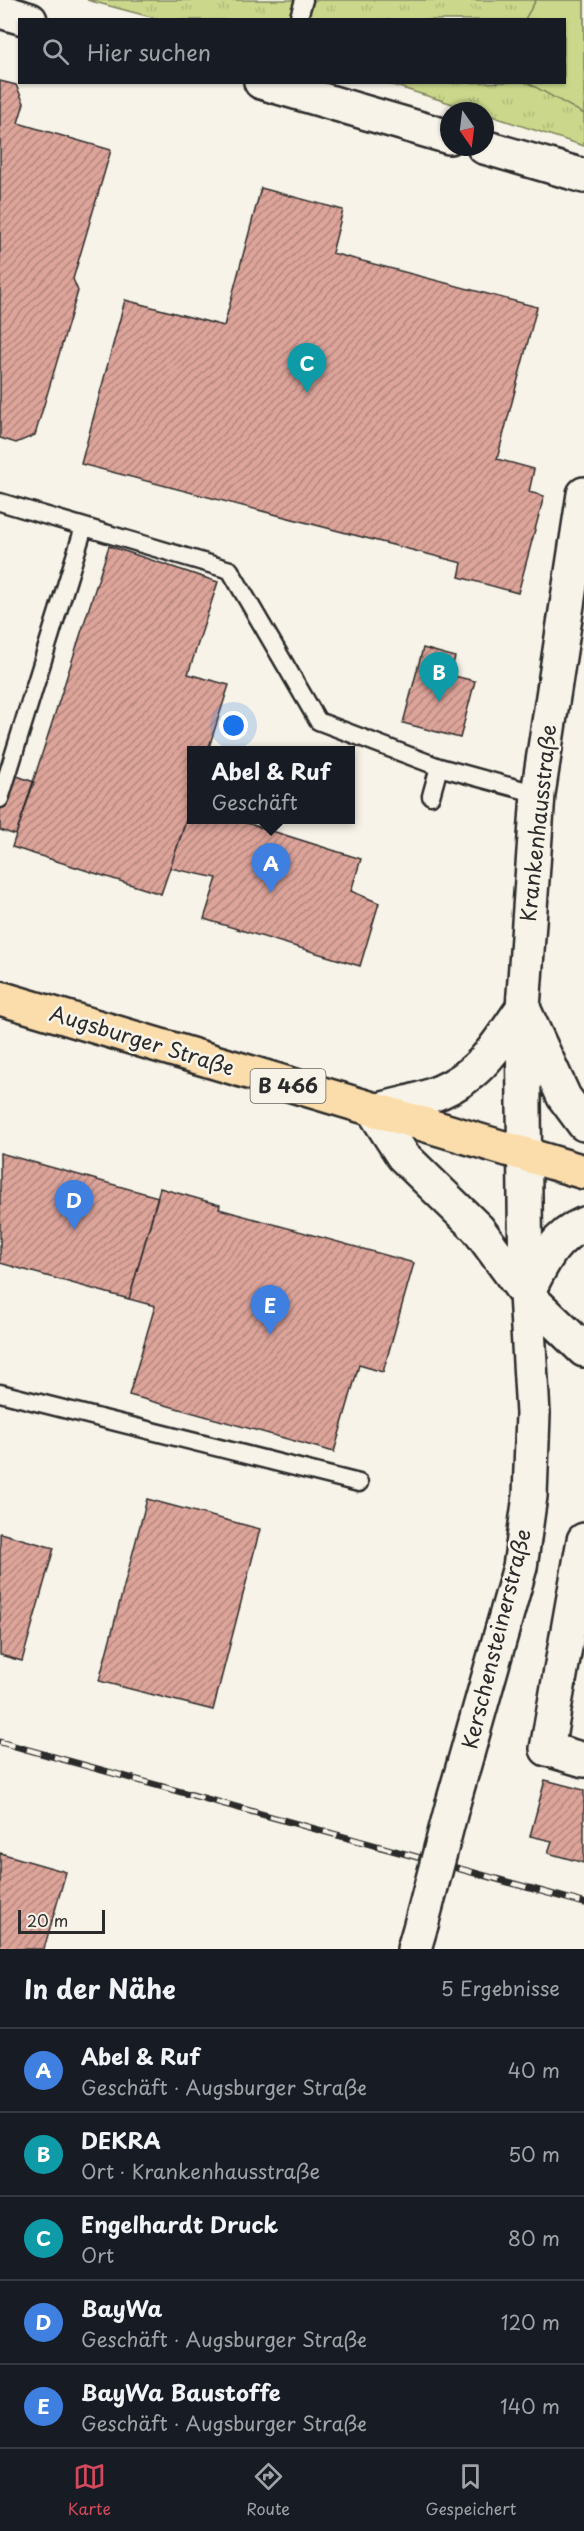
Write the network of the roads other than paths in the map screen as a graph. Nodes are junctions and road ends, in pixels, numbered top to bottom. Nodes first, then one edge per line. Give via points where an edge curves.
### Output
1 (304, 0) edge
2 (0, 11) edge
3 (23, 18) edge
4 (299, 18) edge
5 (280, 85) edge
6 (440, 134) edge
7 (494, 150) edge
8 (584, 176) edge
9 (584, 494) edge
10 (0, 502) edge
11 (84, 527) junction
12 (439, 767) junction
13 (538, 794) junction
14 (431, 796) dead end
15 (0, 799) edge
16 (0, 998) edge
17 (523, 1008) junction
18 (374, 1111) junction
19 (584, 1125) edge
20 (525, 1155) junction
21 (584, 1172) edge
22 (584, 1224) edge
23 (526, 1294) junction
24 (584, 1350) edge
25 (0, 1393) edge
26 (359, 1483) dead end
27 (584, 1540) edge
28 (584, 1760) edge
29 (418, 1937) edge

1 - 4 lane
2 - 3 street
5 - 6 street
7 - 8 street
9 - 13 street, Krankenhausstraße
10 - 11 lane
11 - 12 lane via 230,570 318,721
11 - 15 lane
12 - 13 lane
12 - 14 lane
13 - 17 street, Krankenhausstraße
16 - 18 main road, Augsburger Straße / B 466
17 - 18 street via 485,1059 460,1082 416,1101
17 - 19 street via 564,1096
17 - 20 street, Krankenhausstraße
18 - 20 main road, Augsburger Straße / B 466
18 - 23 street via 403,1156 478,1229
20 - 21 main road, Augsburger Straße / B 466
20 - 23 street
22 - 23 street via 553,1246
23 - 24 street
23 - 29 street, Kerschensteinerstraße, bridge via 533,1414 526,1534
25 - 26 lane
27 - 28 street via 547,1749

